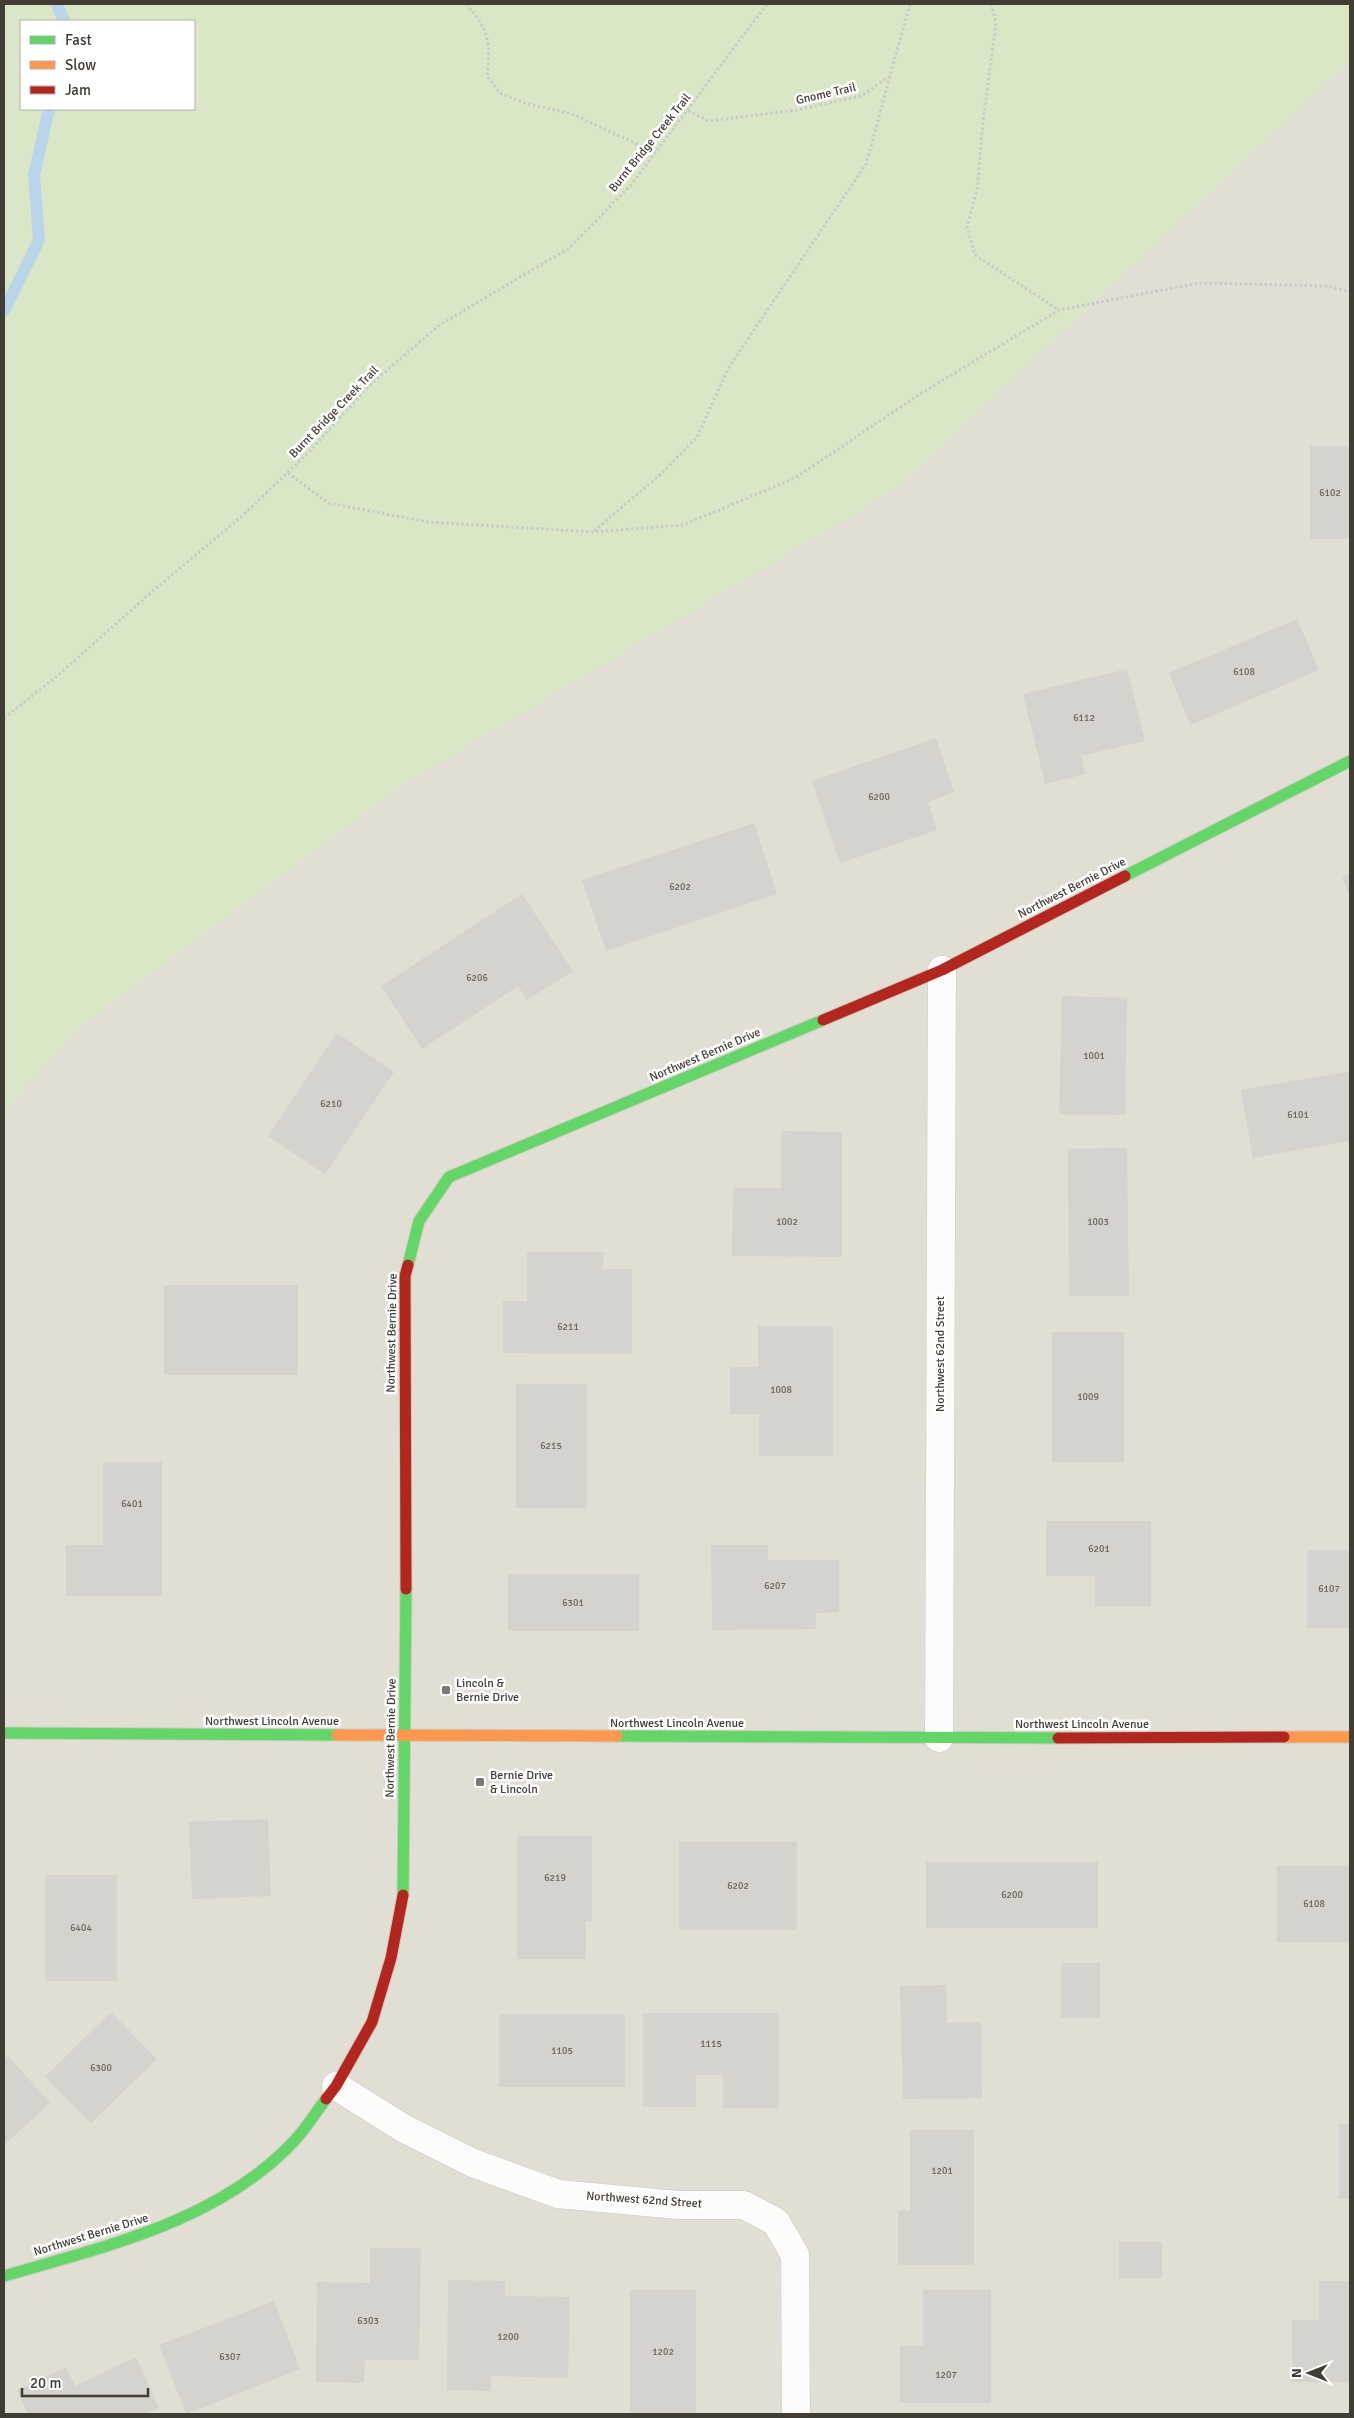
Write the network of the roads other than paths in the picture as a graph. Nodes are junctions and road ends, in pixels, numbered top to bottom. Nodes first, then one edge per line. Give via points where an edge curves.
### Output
1 (1350, 761) edge
2 (942, 970) junction
3 (4, 1733) edge
4 (406, 1736) junction
5 (1350, 1737) edge
6 (939, 1738) junction
7 (336, 2086) junction
8 (4, 2276) edge
9 (796, 2414) edge

1 - 2 street, Northwest Bernie Drive
2 - 4 street, Northwest Bernie Drive via 449,1177 419,1221 405,1276
2 - 6 street, Northwest 62nd Street
3 - 4 street, Northwest Lincoln Avenue
4 - 6 street, Northwest Lincoln Avenue
4 - 7 street, Northwest Bernie Drive via 402,1899 391,1958 372,2022
5 - 6 street, Northwest Lincoln Avenue
7 - 8 street, Northwest Bernie Drive via 296,2139 256,2174 204,2208 141,2236
7 - 9 street, Northwest 62nd Street via 403,2128 473,2163 558,2194 678,2205 744,2205 776,2222 795,2255

